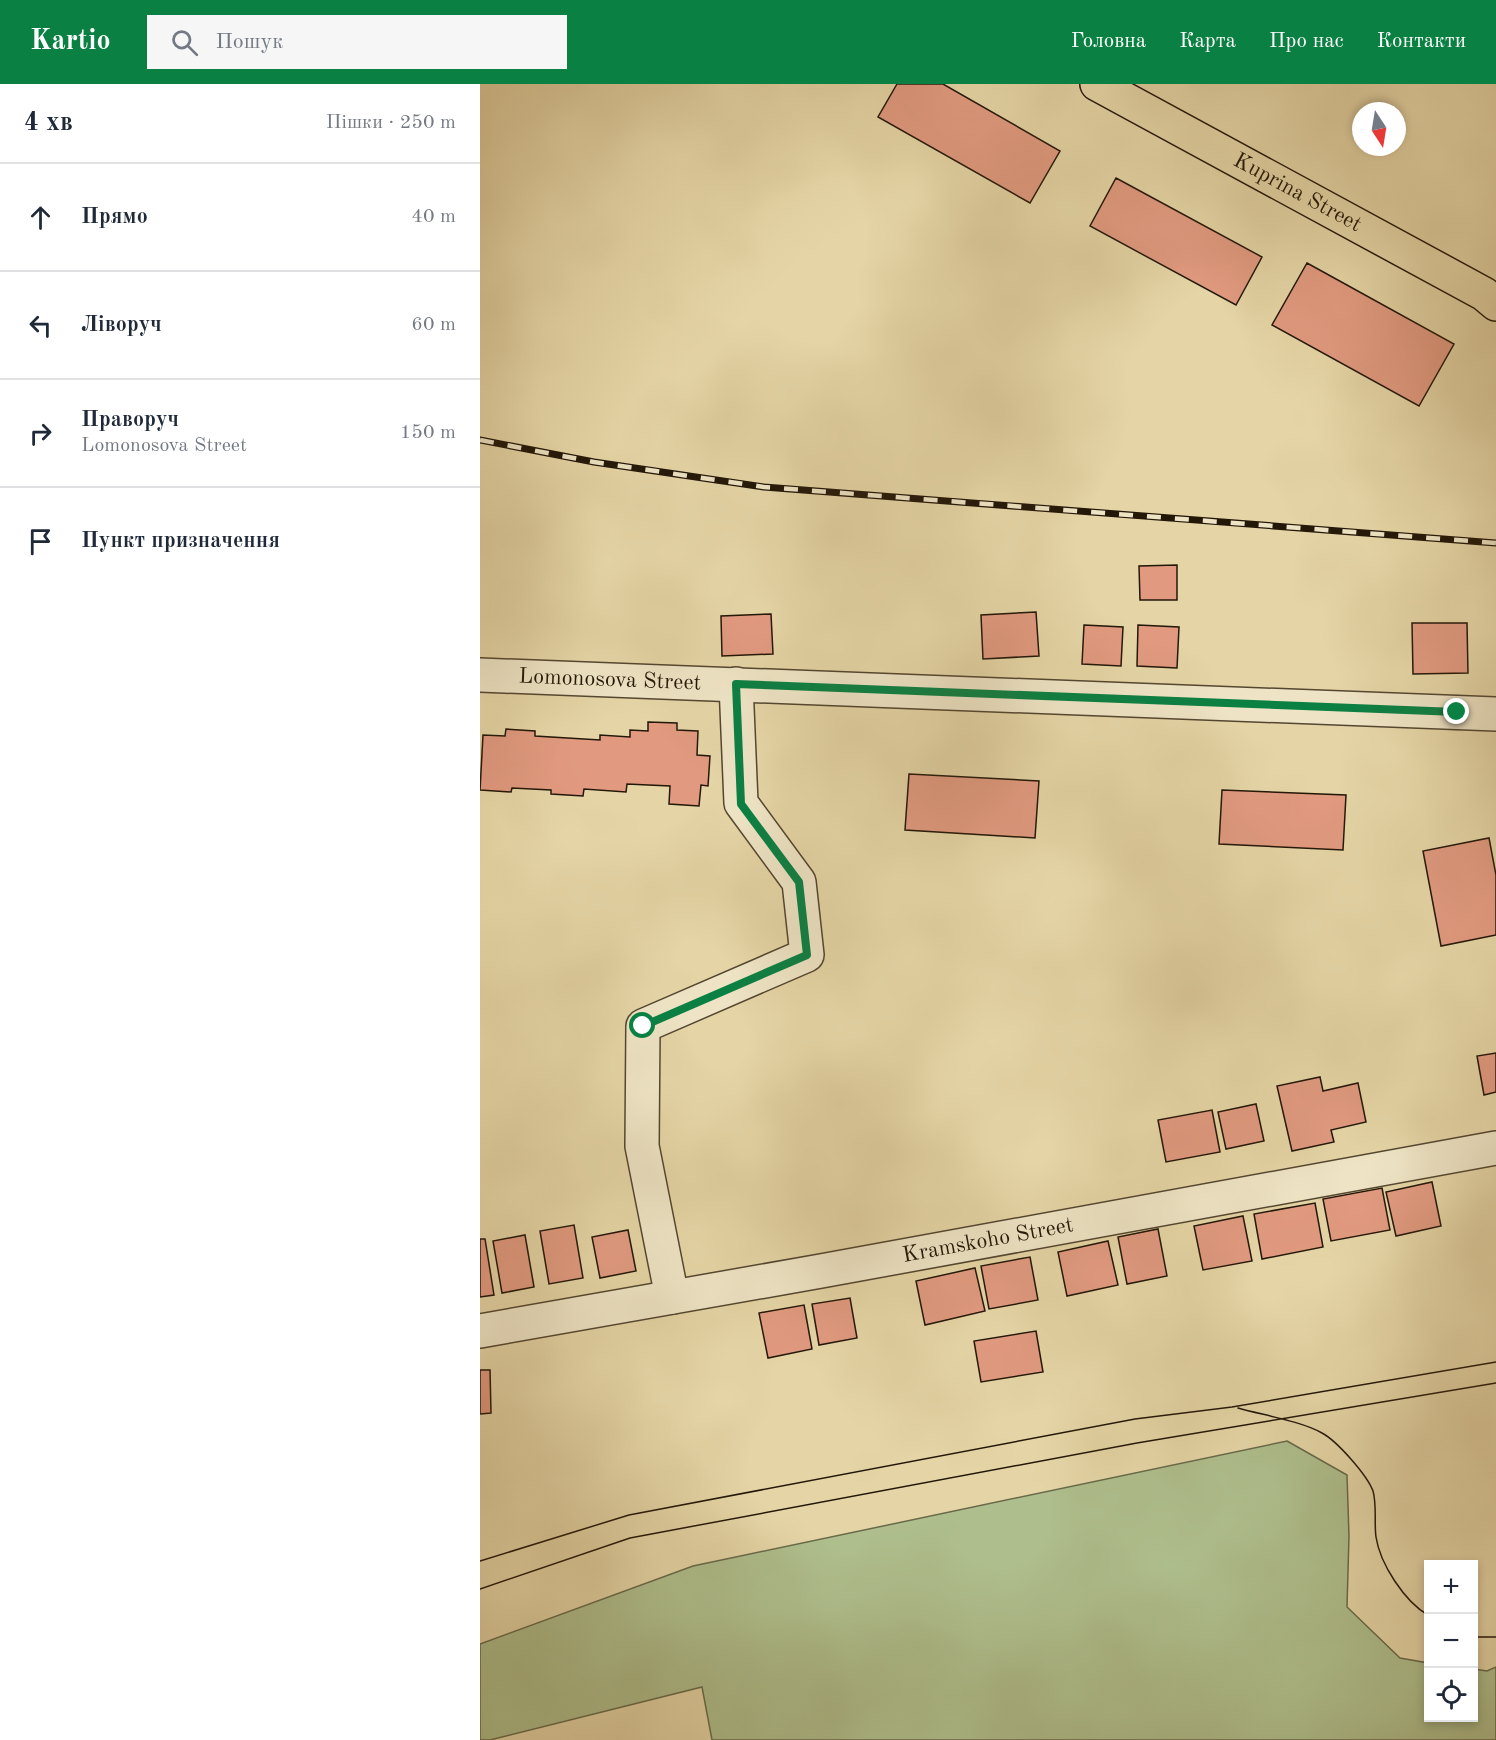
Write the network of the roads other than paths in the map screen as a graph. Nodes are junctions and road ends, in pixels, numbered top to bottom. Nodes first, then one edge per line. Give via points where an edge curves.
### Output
1 (1097, 84) edge
2 (1496, 304) edge
3 (480, 675) edge
4 (736, 684) junction
5 (1496, 714) edge
6 (1496, 1148) edge
7 (672, 1297) junction
8 (480, 1331) edge

1 - 2 main road, Kuprina Street
3 - 4 street, Lomonosova Street
4 - 5 street, Lomonosova Street
4 - 7 street via 741,804 799,882 807,955 643,1026 642,1146
6 - 7 street, Kramskoho Street
7 - 8 street, Kramskoho Street

